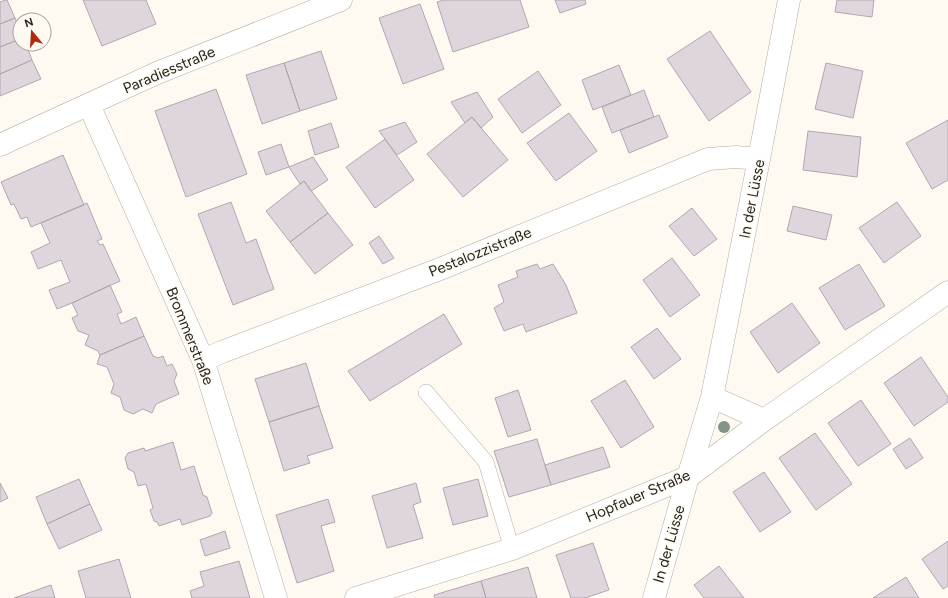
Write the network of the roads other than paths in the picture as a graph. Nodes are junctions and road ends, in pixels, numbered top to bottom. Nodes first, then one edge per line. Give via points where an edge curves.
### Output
1 (341, 0) edge
2 (789, 0) edge
3 (89, 105) junction
4 (0, 145) edge
5 (759, 159) junction
6 (948, 292) edge
7 (203, 360) junction
8 (426, 392) dead end
9 (712, 397) junction
10 (764, 420) junction
11 (688, 477) junction
12 (512, 548) junction
13 (276, 598) edge
14 (356, 598) edge
15 (654, 598) edge

1 - 3 street, Paradiesstraße via 157,73
2 - 5 street, In der Lüsse
3 - 4 street, Paradiesstraße
3 - 7 street, Brommerstraße
5 - 7 street, Pestalozzistraße via 708,159 440,269
5 - 9 street, In der Lüsse
6 - 10 street, Hopfauer Straße
7 - 13 street, Brommerstraße
8 - 12 lane via 486,462
9 - 10 street
9 - 11 street, In der Lüsse
10 - 11 street, Hopfauer Straße
11 - 12 street, Hopfauer Straße
11 - 15 street, In der Lüsse
12 - 14 street, Hopfauer Straße

